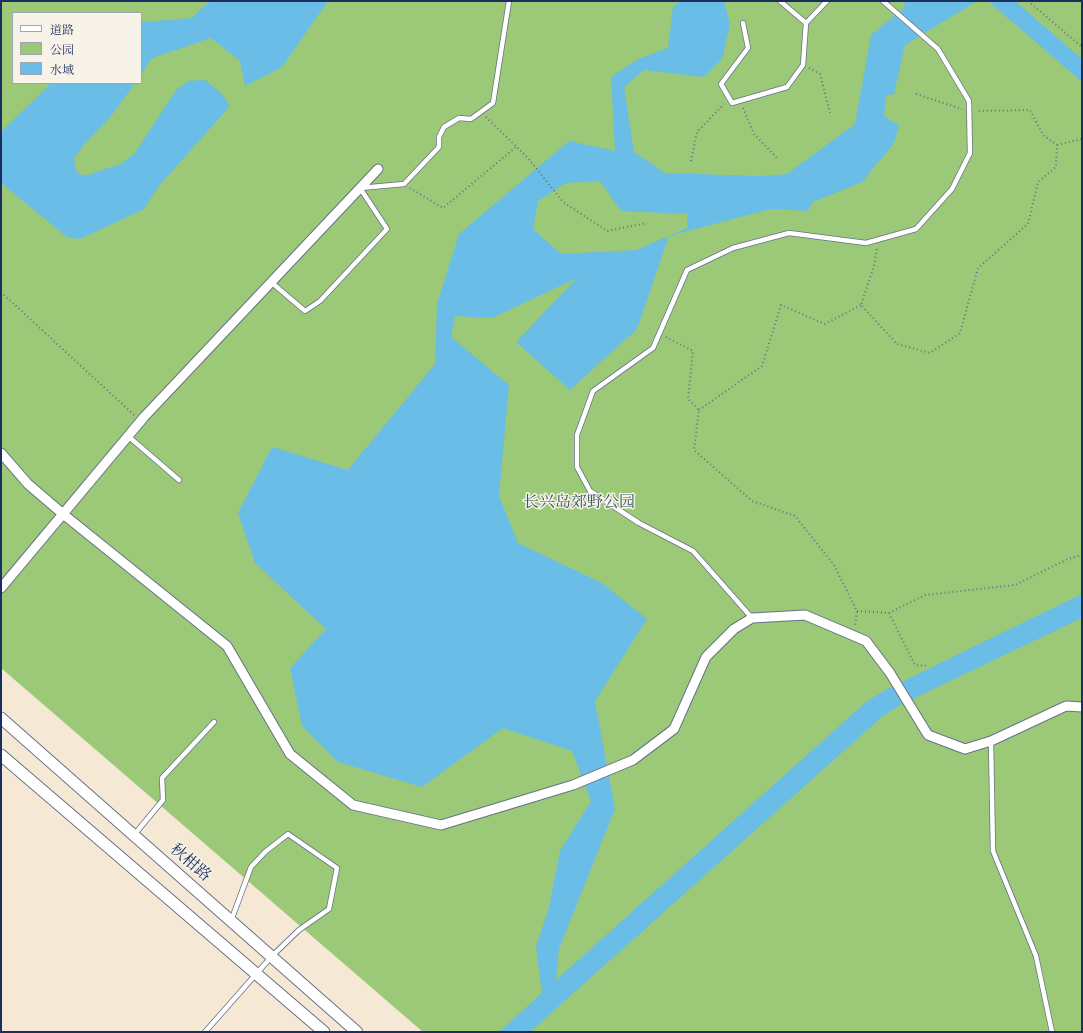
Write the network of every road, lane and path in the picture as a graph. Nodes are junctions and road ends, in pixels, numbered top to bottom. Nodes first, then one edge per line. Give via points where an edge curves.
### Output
1 (509, 1) edge
2 (780, 1) edge
3 (827, 1) edge
4 (883, 1) edge
5 (1028, 1) edge
6 (806, 22) junction
7 (743, 23) dead end
8 (1082, 47) edge
9 (803, 65) junction
10 (916, 94) dead end
11 (729, 99) junction
12 (740, 101) junction
13 (970, 111) junction
14 (481, 112) junction
15 (830, 113) dead end
16 (1082, 139) edge
17 (1057, 145) junction
18 (516, 147) junction
19 (778, 159) dead end
20 (691, 160) dead end
21 (378, 168) dead end
22 (404, 184) junction
23 (360, 188) junction
24 (647, 223) dead end
25 (878, 240) junction
26 (271, 282) junction
27 (1, 292) edge
28 (861, 305) junction
29 (660, 333) junction
30 (699, 410) junction
31 (141, 421) junction
32 (128, 436) junction
33 (1, 453) edge
34 (179, 480) dead end
35 (63, 514) junction
36 (1082, 556) edge
37 (1, 588) edge
38 (857, 612) junction
39 (889, 613) junction
40 (752, 618) junction
41 (854, 636) junction
42 (928, 666) dead end
43 (1082, 707) edge
44 (1, 718) edge
45 (214, 722) dead end
46 (991, 741) junction
47 (1, 755) edge
48 (134, 835) junction
49 (231, 920) junction
50 (272, 956) junction
51 (256, 973) junction
52 (205, 1032) edge
53 (324, 1032) edge
54 (358, 1032) edge
55 (1052, 1032) edge

1 - 14 lane via 493,103
2 - 6 lane
3 - 6 lane
4 - 13 lane via 938,49 969,101
5 - 8 path
6 - 9 lane
7 - 11 lane via 748,48 721,84
9 - 12 lane via 787,87
9 - 15 path via 820,74
10 - 13 path
11 - 12 lane via 732,103
11 - 20 path via 697,132
12 - 19 path via 754,134
13 - 17 path via 1030,110 1043,135
13 - 25 lane via 970,153 952,189 916,229
14 - 18 path
14 - 22 lane via 471,119 460,118 444,127 439,137 439,147
16 - 17 path
17 - 28 path via 1056,167 1038,182 1028,224 978,268 960,333 930,353 897,344
18 - 22 path via 444,208
18 - 24 path via 563,202 607,231
21 - 23 street
22 - 23 lane
23 - 26 street
23 - 26 lane via 387,229 320,301 305,311
25 - 28 path via 874,266
25 - 29 lane via 866,243 789,233 733,248 687,270
26 - 31 street
27 - 31 path
28 - 30 path via 825,324 781,305 762,366
29 - 30 path via 693,351 688,399
29 - 40 lane via 653,348 593,391 576,435 577,467 590,490 639,523 693,551
30 - 38 path via 694,450 752,501 795,516 834,565
31 - 32 street
32 - 34 lane
32 - 35 street
33 - 35 street via 28,484
35 - 37 street
35 - 40 street via 227,646 290,754 353,805 442,825 573,785 632,760 674,729 706,657 734,629
36 - 39 path via 1068,559 1015,585 925,595
38 - 39 path
38 - 41 path
39 - 42 path via 915,665
40 - 41 street via 805,615
41 - 46 street via 866,641 896,681 928,736 965,749
43 - 46 street via 1066,706
44 - 48 street, 秋柑路
45 - 48 lane via 162,778 163,800
46 - 55 lane via 993,851 1036,956
47 - 51 street
48 - 49 street, 秋柑路
49 - 50 street, 秋柑路
49 - 50 lane via 251,867 288,834 337,868 329,909 299,930
50 - 51 lane
50 - 54 street, 秋柑路
51 - 52 lane
51 - 53 street

